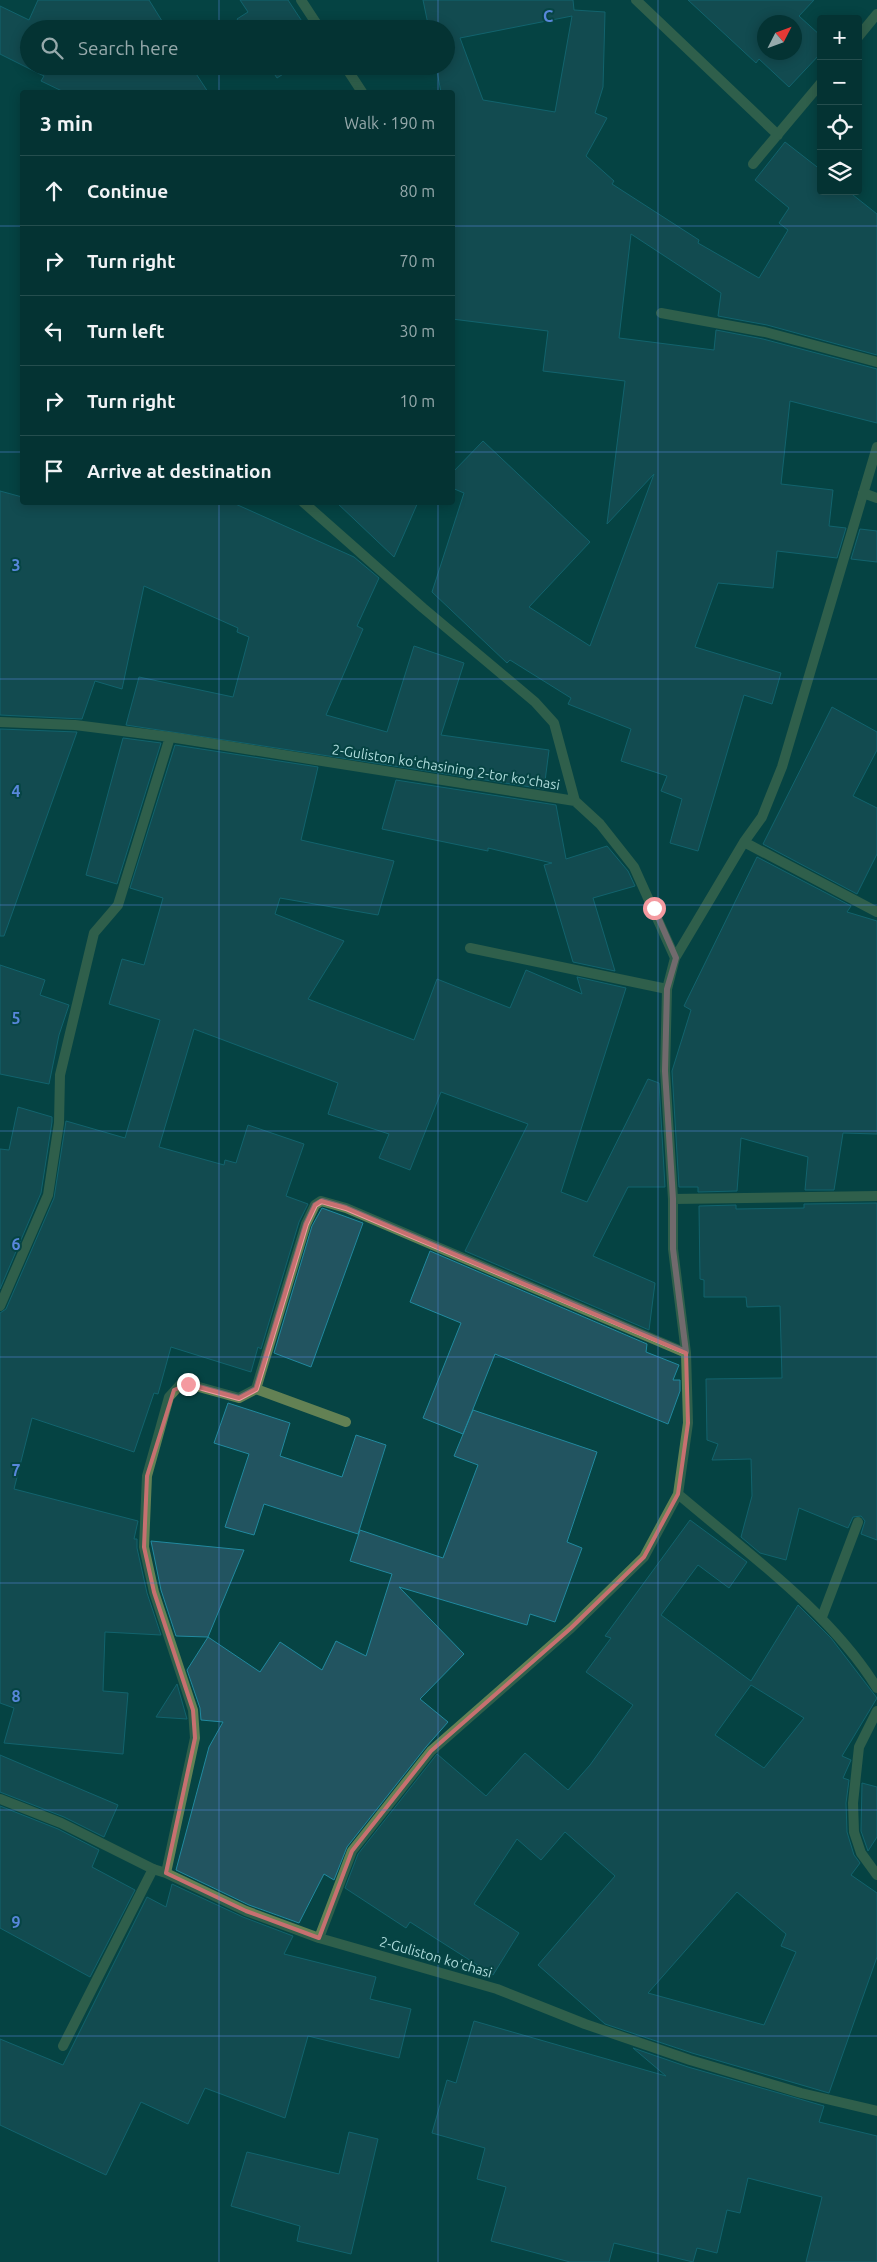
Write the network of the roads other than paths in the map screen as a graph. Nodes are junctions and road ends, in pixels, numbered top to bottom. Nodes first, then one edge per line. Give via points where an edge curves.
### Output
1 (301, 0) edge
2 (636, 0) edge
3 (877, 14) edge
4 (314, 20) edge
5 (862, 32) edge
6 (350, 75) edge
7 (817, 88) edge
8 (361, 90) edge
9 (778, 135) junction
10 (753, 164) dead end
11 (660, 313) dead end
12 (877, 362) edge
13 (877, 447) edge
14 (863, 493) junction
15 (877, 498) edge
16 (306, 505) edge
17 (0, 722) edge
18 (170, 737) junction
19 (575, 801) junction
20 (744, 842) junction
21 (877, 912) edge
22 (470, 948) dead end
23 (676, 958) junction
24 (667, 989) junction
25 (877, 1196) edge
26 (673, 1199) junction
27 (0, 1306) edge
28 (686, 1352) junction
29 (256, 1389) junction
30 (346, 1422) dead end
31 (678, 1494) junction
32 (858, 1522) dead end
33 (822, 1618) junction
34 (877, 1688) edge
35 (877, 1711) edge
36 (0, 1799) edge
37 (152, 1869) junction
38 (166, 1873) junction
39 (877, 1875) edge
40 (319, 1938) junction
41 (62, 2046) dead end
42 (877, 2111) edge

1 - 4 street
2 - 9 street
3 - 5 street
6 - 8 street
7 - 9 street
9 - 10 street
11 - 12 street via 765,332
13 - 14 street
14 - 15 street
14 - 20 street via 782,767 762,817
16 - 19 street, 2-Guliston koʻchasining 2-tor koʻchasi via 542,709 554,723
17 - 18 street, 2-Guliston koʻchasining 2-tor koʻchasi via 76,725
18 - 19 street, 2-Guliston koʻchasining 2-tor koʻchasi
18 - 27 street via 118,905 94,933 60,1074 59,1123 48,1194
19 - 23 street via 600,824 634,867
20 - 21 street
20 - 23 street
22 - 24 street
23 - 24 street
24 - 26 street via 665,1071
25 - 26 street
26 - 28 street via 673,1249
28 - 29 street via 322,1201 315,1205 306,1224
28 - 31 street via 688,1423
29 - 30 street
29 - 38 street via 239,1398 188,1384 174,1390 147,1476 144,1547 154,1592 193,1710 195,1738
31 - 33 street
31 - 40 street via 644,1557 571,1628 431,1751 352,1851
32 - 33 street
33 - 34 street via 861,1662
35 - 39 street via 859,1747 853,1803 854,1832 861,1852
36 - 37 street, 2-Guliston koʻchasi via 61,1823
37 - 38 street, 2-Guliston koʻchasi
37 - 41 street
38 - 40 street, 2-Guliston koʻchasi via 246,1911
40 - 42 street, 2-Guliston koʻchasi via 497,1989 690,2060 801,2093

